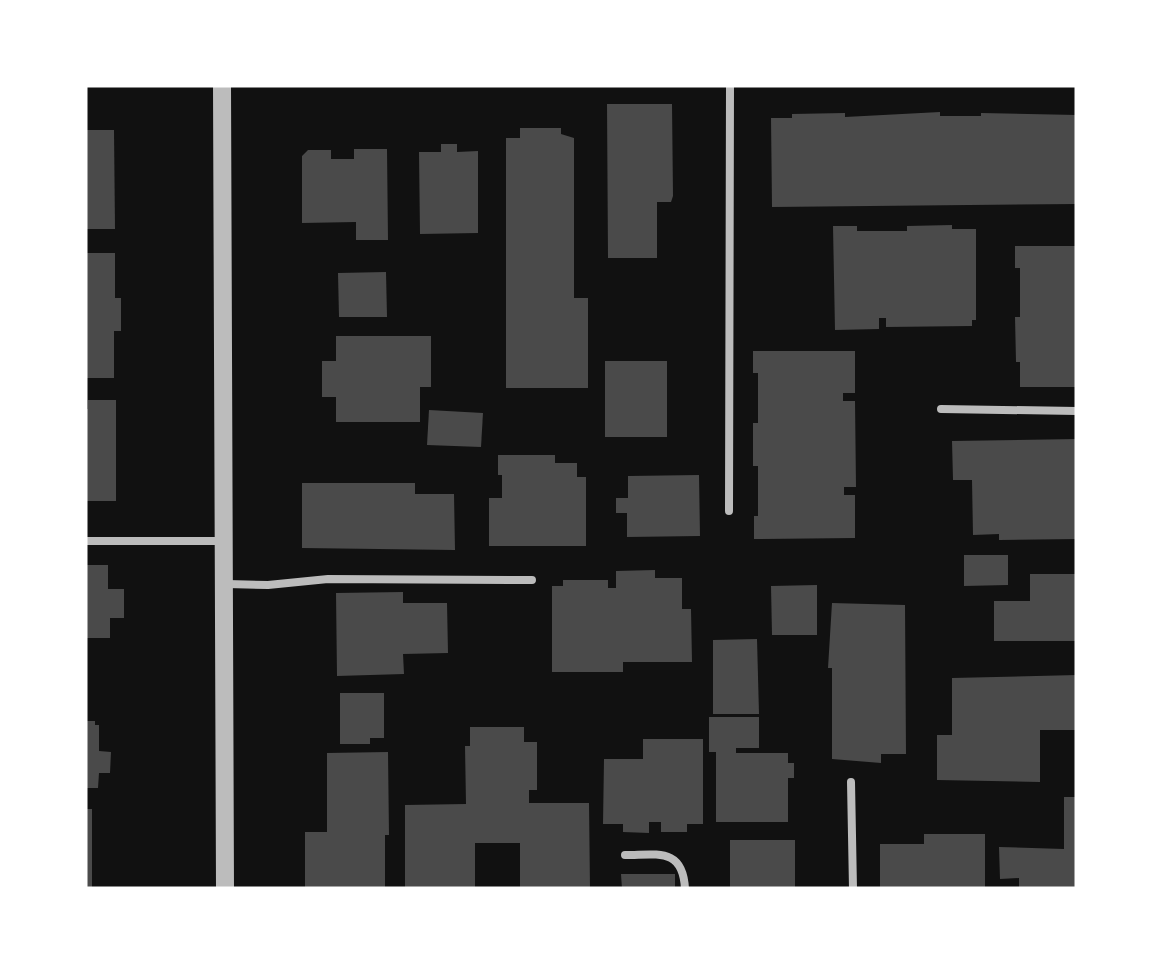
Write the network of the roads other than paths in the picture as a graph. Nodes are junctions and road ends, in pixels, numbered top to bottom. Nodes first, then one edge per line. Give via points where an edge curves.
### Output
1 (222, 85) edge
2 (730, 85) edge
3 (941, 410) dead end
4 (1077, 411) edge
5 (729, 511) dead end
6 (85, 541) edge
7 (222, 541) junction
8 (532, 580) dead end
9 (222, 584) junction
10 (851, 782) dead end
11 (625, 856) dead end
12 (225, 889) edge
13 (684, 889) edge
14 (853, 889) edge

1 - 7 street
2 - 5 lane
3 - 4 lane
6 - 7 lane
7 - 9 street
8 - 9 lane
9 - 12 street
10 - 14 lane
11 - 13 lane via 675,860 684,870

